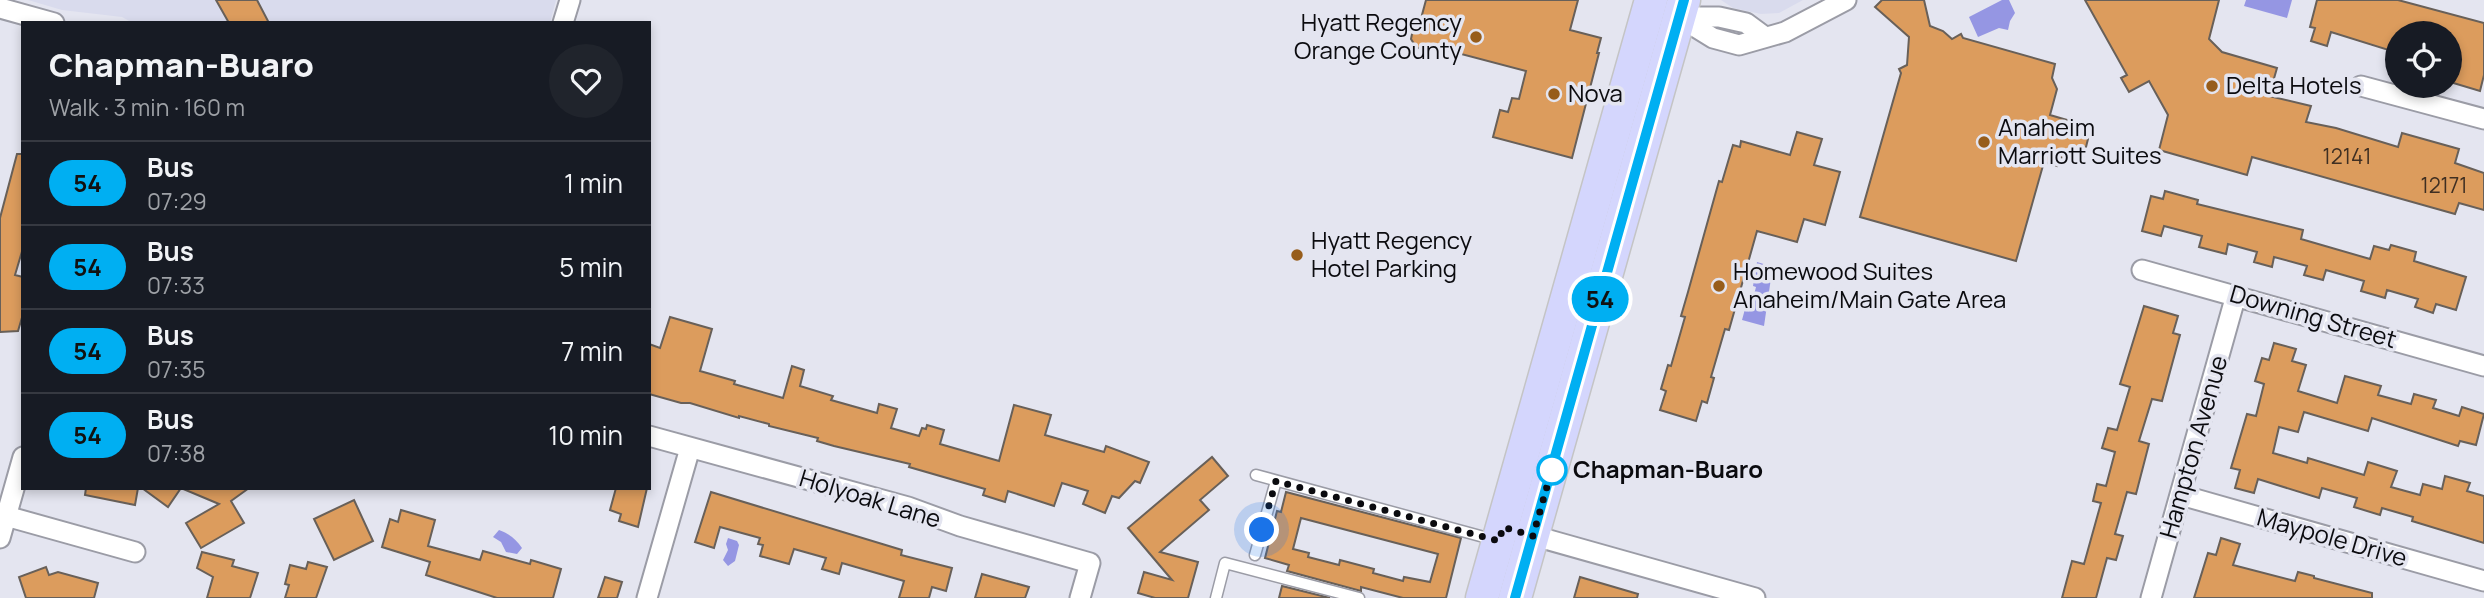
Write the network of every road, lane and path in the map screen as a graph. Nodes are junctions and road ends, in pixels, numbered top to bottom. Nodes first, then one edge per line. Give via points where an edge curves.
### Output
1 (570, 0) edge
2 (1846, 0) edge
3 (1649, 4) edge
4 (0, 8) edge
5 (1681, 9) edge
6 (47, 21) edge
7 (564, 21) edge
8 (2361, 86) dead end
9 (2484, 119) edge
10 (2142, 270) dead end
11 (2236, 295) junction
12 (2484, 366) edge
13 (651, 437) edge
14 (690, 448) junction
15 (21, 464) edge
16 (1255, 475) dead end
17 (1276, 481) junction
18 (2181, 495) junction
19 (6, 516) junction
20 (1501, 534) junction
21 (1533, 536) junction
22 (0, 538) edge
23 (135, 552) dead end
24 (1255, 555) dead end
25 (2484, 581) edge
26 (647, 598) edge
27 (1080, 598) edge
28 (1216, 598) edge
29 (1359, 598) edge
30 (1482, 598) edge
31 (1515, 598) edge
32 (1755, 598) edge
33 (2151, 598) edge

1 - 7 street
2 - 5 street via 1785,32 1765,37 1746,23
3 - 5 street
3 - 20 main road
4 - 6 street
5 - 21 main road
8 - 9 street
10 - 11 street, Downing Street
11 - 12 street, Downing Street
11 - 18 street, Hampton Avenue
13 - 14 street, Holyoak Lane
14 - 26 street
14 - 27 street, Holyoak Lane via 908,507 1090,563
15 - 19 street
16 - 17 lane
17 - 20 lane
17 - 24 lane
18 - 25 street, Maypole Drive
18 - 33 street, Hampton Avenue
19 - 22 street
19 - 23 street
20 - 21 street
20 - 30 main road
21 - 31 main road
21 - 32 street
28 - 29 lane via 1225,563

